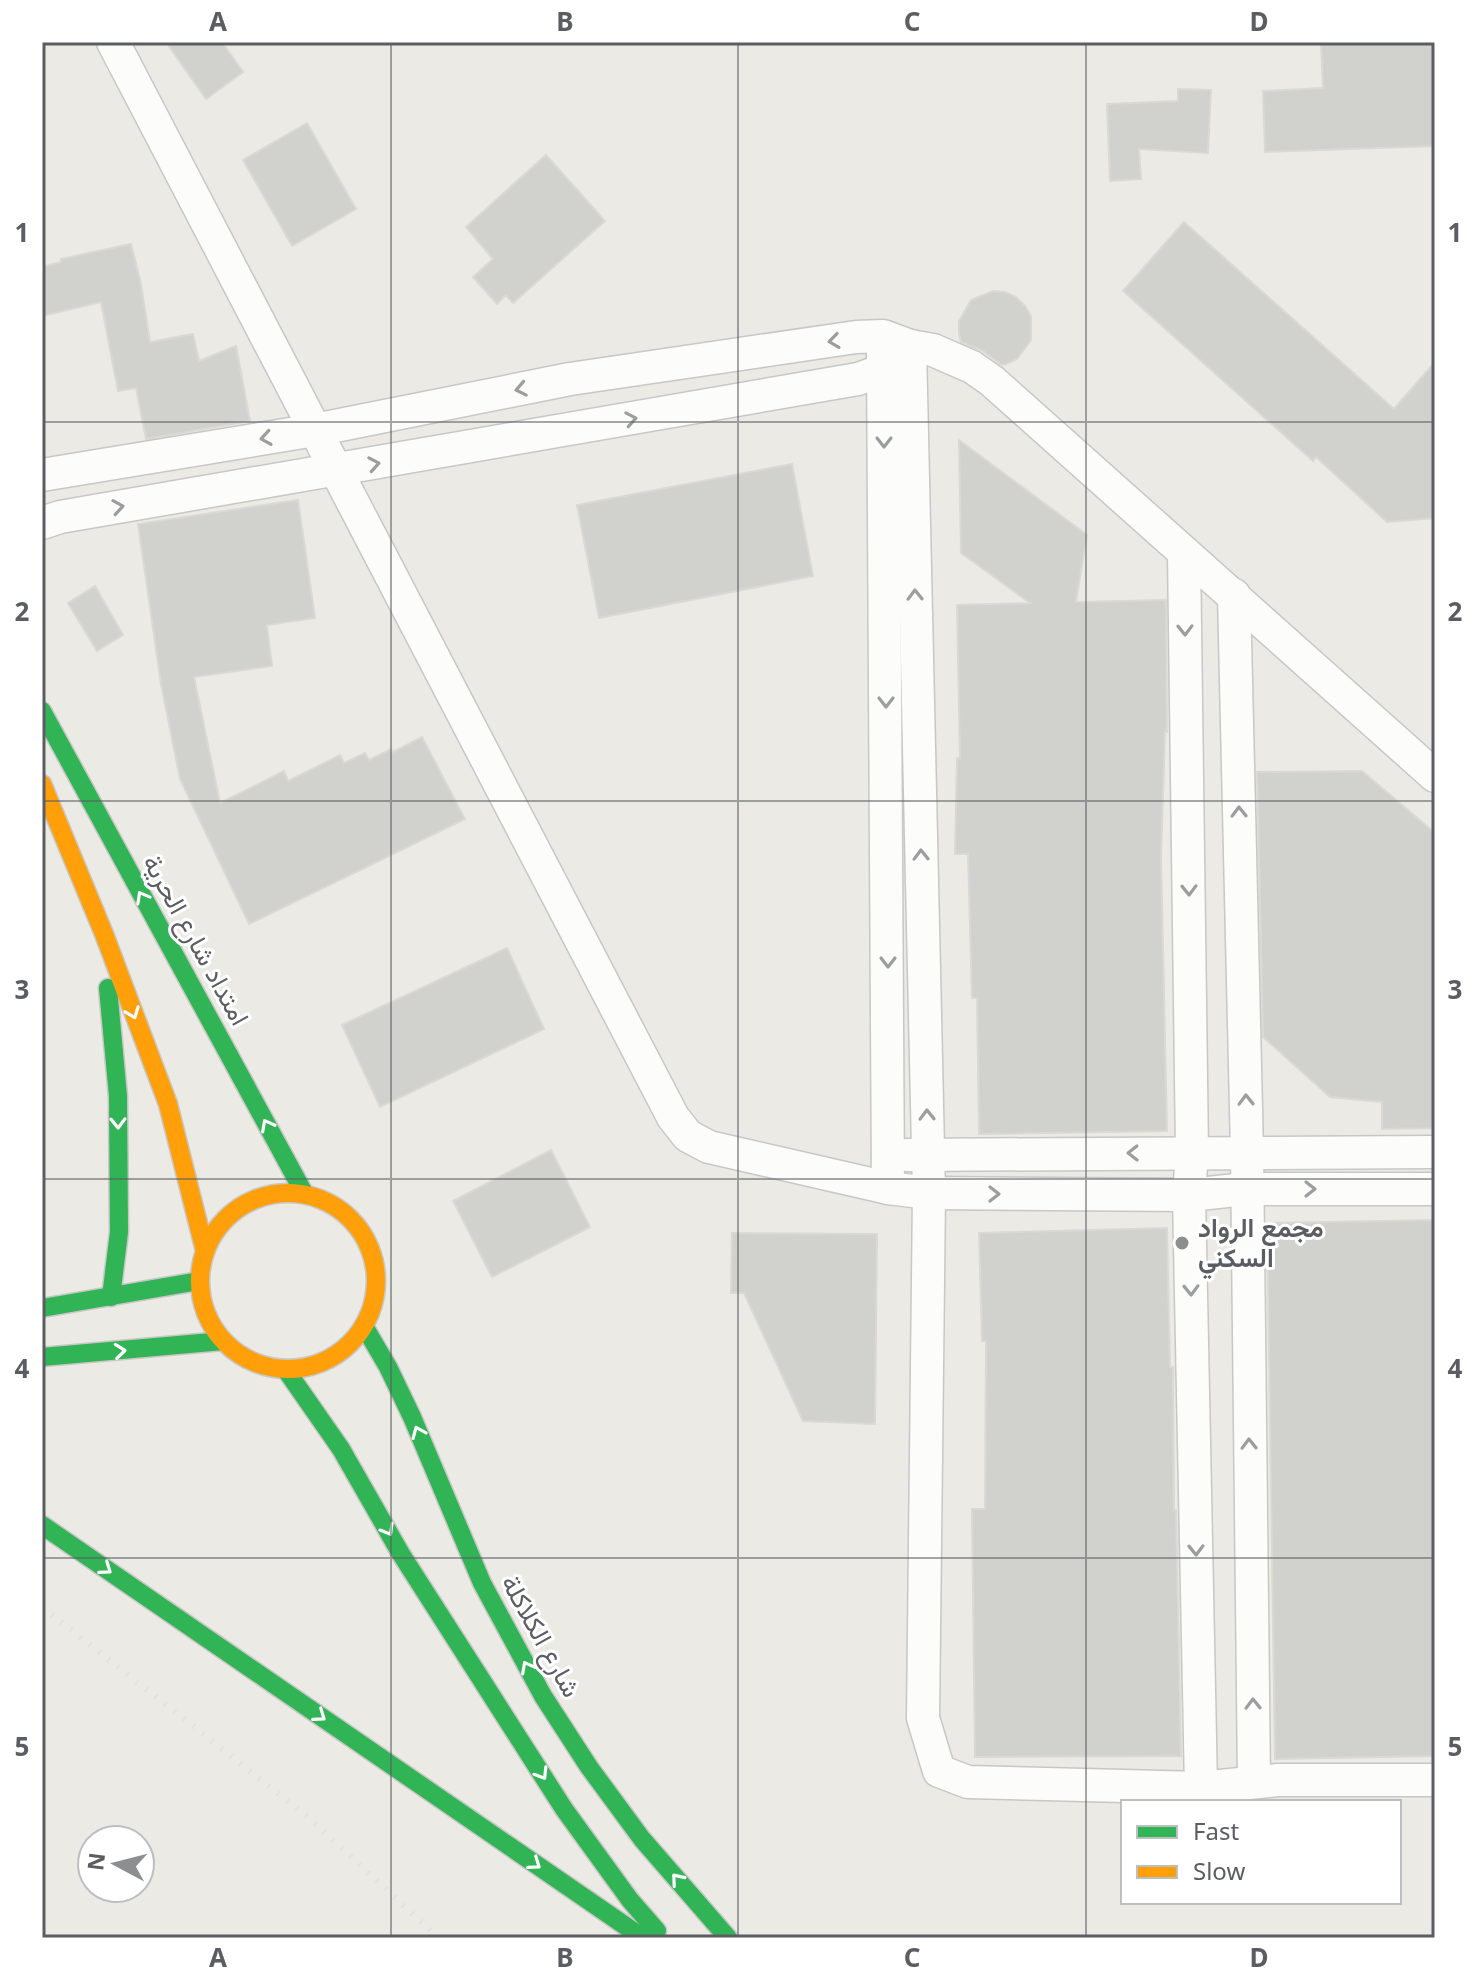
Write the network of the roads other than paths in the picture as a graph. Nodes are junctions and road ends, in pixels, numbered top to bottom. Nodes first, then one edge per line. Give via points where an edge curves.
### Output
1 (113, 42) edge
2 (896, 341) junction
3 (883, 370) junction
4 (315, 430) junction
5 (338, 471) junction
6 (42, 475) edge
7 (42, 523) edge
8 (1184, 552) junction
9 (1234, 595) junction
10 (42, 711) edge
11 (1435, 776) edge
12 (42, 784) edge
13 (104, 934) junction
14 (1192, 1152) junction
15 (1247, 1152) junction
16 (1435, 1152) edge
17 (889, 1154) junction
18 (928, 1156) junction
19 (888, 1188) junction
20 (1246, 1189) junction
21 (1435, 1189) edge
22 (304, 1193) junction
23 (929, 1193) junction
24 (1189, 1195) junction
25 (205, 1251) junction
26 (199, 1281) junction
27 (111, 1297) junction
28 (42, 1308) edge
29 (364, 1326) junction
30 (223, 1341) junction
31 (42, 1357) edge
32 (286, 1370) junction
33 (42, 1525) edge
34 (1435, 1780) edge
35 (1254, 1782) junction
36 (1201, 1788) junction
37 (643, 1938) edge
38 (663, 1938) edge
39 (728, 1938) edge

1 - 4 street
2 - 3 street
2 -> 4 street via 856,337 570,379
2 - 8 street via 972,367
18 -> 2 street
5 -> 3 street via 858,379
3 -> 17 street
4 - 5 street
4 -> 6 street
7 -> 5 street
5 - 19 street via 679,1128 709,1147
8 - 9 street
8 -> 14 street
9 - 11 street
15 -> 9 street
22 -> 10 main road, امتداد شارع الحرية
12 - 13 main road
13 -> 25 main road via 168,1104
13 -> 27 main road via 118,1096 119,1232
14 - 15 street
14 -> 18 street
14 - 24 street
15 - 16 street
15 - 20 street
17 - 18 street
17 - 19 street
18 - 23 street
19 - 23 street
20 -> 21 street
20 - 24 street
35 -> 20 street
22 - 25 main road via 279,1192 234,1210
22 - 29 main road via 339,1208 365,1236 376,1291
23 -> 24 street
23 - 36 street via 923,1718 939,1771 968,1782
24 -> 36 street
25 - 26 main road
26 - 27 main road
26 - 30 main road via 202,1303
27 - 28 main road
29 - 32 main road via 331,1359
39 -> 29 main road, شارع الكلاكلة via 642,1839 543,1696 482,1583 412,1417
31 -> 30 main road
30 - 32 main road via 241,1357
32 -> 38 main road via 341,1449 401,1554 564,1809
33 -> 37 main road
34 - 35 street
35 - 36 street

